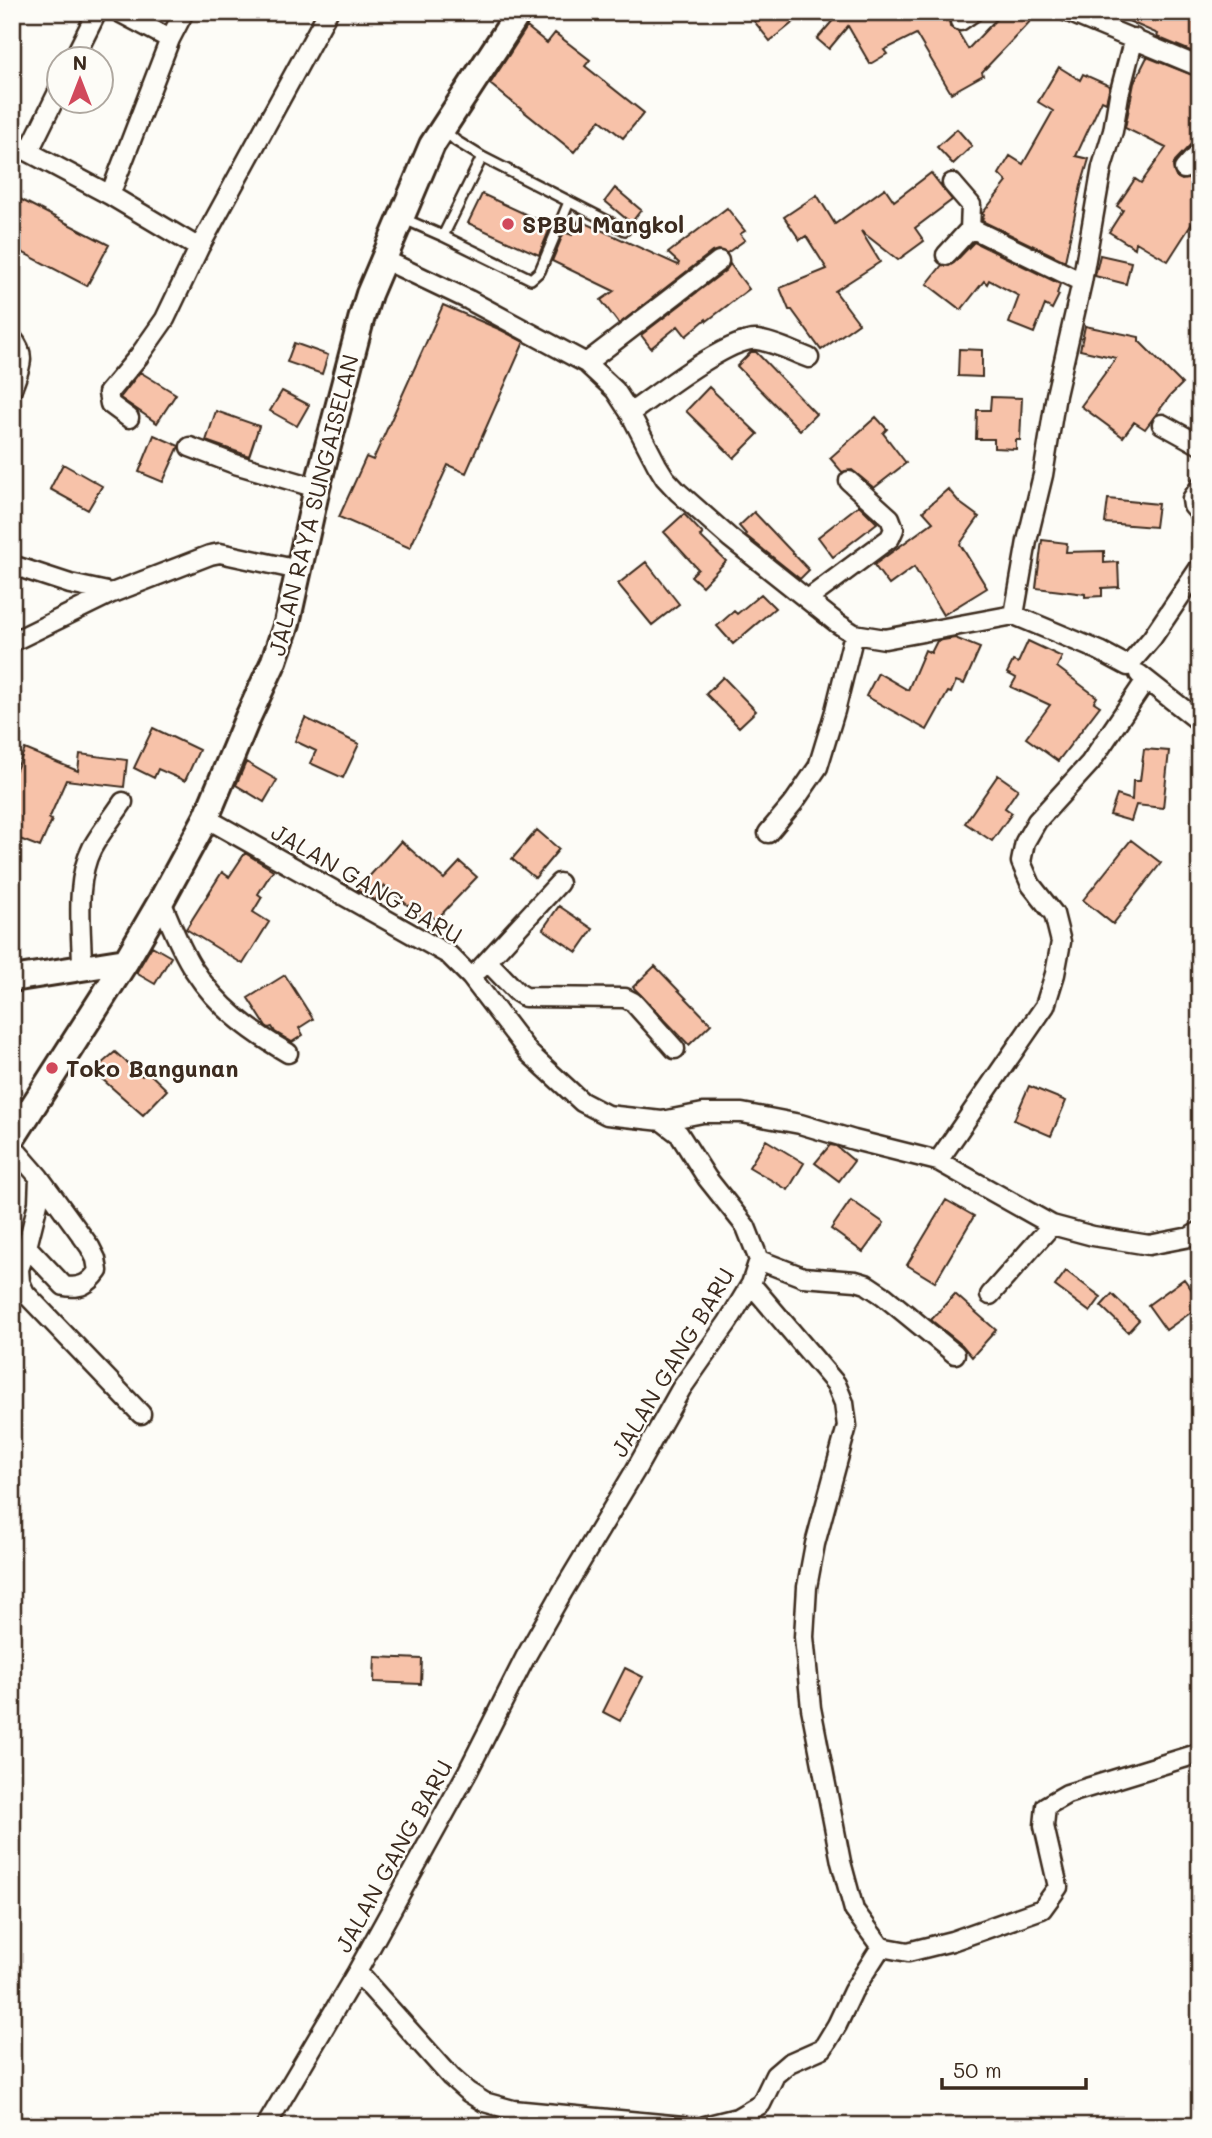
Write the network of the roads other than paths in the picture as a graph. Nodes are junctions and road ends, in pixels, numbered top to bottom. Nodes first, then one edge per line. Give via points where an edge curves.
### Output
1 (97, 12) edge
2 (120, 12) edge
3 (184, 12) edge
4 (328, 12) edge
5 (1068, 12) edge
6 (516, 13) edge
7 (1134, 38) junction
8 (170, 40) junction
9 (81, 46) edge
10 (1200, 67) edge
11 (46, 116) edge
12 (442, 128) junction
13 (12, 143) edge
14 (29, 151) junction
15 (1200, 151) edge
16 (482, 157) junction
17 (1184, 169) dead end
18 (952, 183) dead end
19 (110, 195) junction
20 (569, 202) junction
21 (401, 217) junction
22 (625, 230) dead end
23 (970, 230) junction
24 (443, 236) junction
25 (199, 248) junction
26 (946, 256) dead end
27 (383, 259) junction
28 (719, 261) dead end
29 (1082, 282) junction
30 (12, 338) edge
31 (809, 358) dead end
32 (586, 363) junction
33 (12, 390) edge
34 (630, 413) junction
35 (129, 418) dead end
36 (1162, 424) dead end
37 (1200, 446) edge
38 (190, 447) dead end
39 (849, 481) dead end
40 (317, 488) junction
41 (1200, 488) edge
42 (1200, 514) edge
43 (12, 565) edge
44 (1200, 566) edge
45 (299, 570) junction
46 (111, 593) junction
47 (808, 599) junction
48 (1014, 615) junction
49 (854, 634) junction
50 (12, 642) edge
51 (1128, 666) junction
52 (1146, 680) junction
53 (1200, 722) edge
54 (123, 802) dead end
55 (206, 818) junction
56 (768, 833) dead end
57 (559, 883) dead end
58 (161, 901) junction
59 (126, 961) junction
60 (488, 962) junction
61 (82, 968) junction
62 (471, 976) junction
63 (12, 979) edge
64 (675, 1049) dead end
65 (288, 1053) dead end
66 (662, 1121) junction
67 (12, 1139) edge
68 (12, 1146) edge
69 (938, 1161) junction
70 (39, 1177) junction
71 (1052, 1225) junction
72 (1200, 1231) edge
73 (27, 1247) junction
74 (759, 1260) junction
75 (751, 1284) junction
76 (990, 1295) dead end
77 (955, 1354) dead end
78 (141, 1414) dead end
79 (1200, 1753) edge
80 (881, 1947) junction
81 (357, 1972) junction
82 (267, 2126) edge
83 (683, 2126) edge
84 (705, 2126) edge

1 - 9 street
2 - 8 street
3 - 8 street
4 - 25 street
5 - 7 street
6 - 12 main road, JALAN RAYA SUNGAISELAN
7 - 10 street
7 - 29 street via 1102,167
8 - 19 street
11 - 14 street
12 - 16 lane
12 - 21 main road, JALAN RAYA SUNGAISELAN
13 - 14 street
14 - 19 street
15 - 17 street
16 - 20 lane
16 - 24 lane
18 - 23 street via 971,205
19 - 25 street
20 - 22 lane
20 - 24 lane via 540,271 530,279
21 - 24 lane
21 - 27 main road, JALAN RAYA SUNGAISELAN
23 - 26 street
23 - 29 street
25 - 35 street via 158,331 108,393 110,404
27 - 32 street
27 - 40 main road, JALAN RAYA SUNGAISELAN via 361,320
28 - 32 street
29 - 48 street
30 - 33 street via 22,355
31 - 34 street via 757,340 742,342
32 - 34 street via 615,390
34 - 47 street via 664,478
36 - 37 street
38 - 40 street
39 - 47 street via 890,518 894,528 890,538
40 - 45 main road, JALAN RAYA SUNGAISELAN
41 - 42 street via 1192,499
43 - 46 street
44 - 51 street
45 - 46 street via 210,555
45 - 55 main road, JALAN RAYA SUNGAISELAN via 274,662
46 - 50 street
47 - 49 street
48 - 49 street via 885,639
48 - 51 street
49 - 56 street via 818,767
51 - 52 street
52 - 53 street
52 - 69 street via 1090,763 1037,821 1025,842 1021,862 1031,885 1054,914 1061,942 1055,974 1045,1006
54 - 61 street via 86,866 81,892
55 - 58 main road, JALAN RAYA SUNGAISELAN
55 - 62 street, JALAN GANG BARU via 449,955
57 - 60 street
58 - 59 main road, JALAN RAYA SUNGAISELAN
58 - 65 street via 192,969 209,992 233,1016
59 - 61 main road
59 - 67 main road, JALAN RAYA SUNGAISELAN
60 - 62 street
60 - 64 street via 525,997 625,998 634,1002
61 - 63 main road
62 - 66 street, JALAN GANG BARU via 529,1053 582,1102 607,1115
66 - 69 street via 703,1113 742,1113
66 - 74 street, JALAN GANG BARU via 680,1134 746,1227
68 - 70 street
69 - 71 street
70 - 73 street
70 - 73 street via 90,1247 98,1271 81,1286 64,1286
71 - 72 street via 1149,1245
71 - 76 street
73 - 78 street via 19,1269 24,1293
74 - 75 street, JALAN GANG BARU
74 - 77 street via 803,1277 866,1284
75 - 80 street via 836,1384 844,1403 846,1426 815,1544 804,1637 811,1708 841,1861 855,1910
75 - 81 street, JALAN GANG BARU via 681,1389 563,1591
79 - 80 street via 1067,1794 1046,1806 1044,1826 1058,1887 1042,1909 908,1952
80 - 84 street via 823,2048 789,2063 775,2075 761,2104 737,2118
81 - 82 street, JALAN GANG BARU
81 - 83 street via 452,2077 484,2102 513,2110

